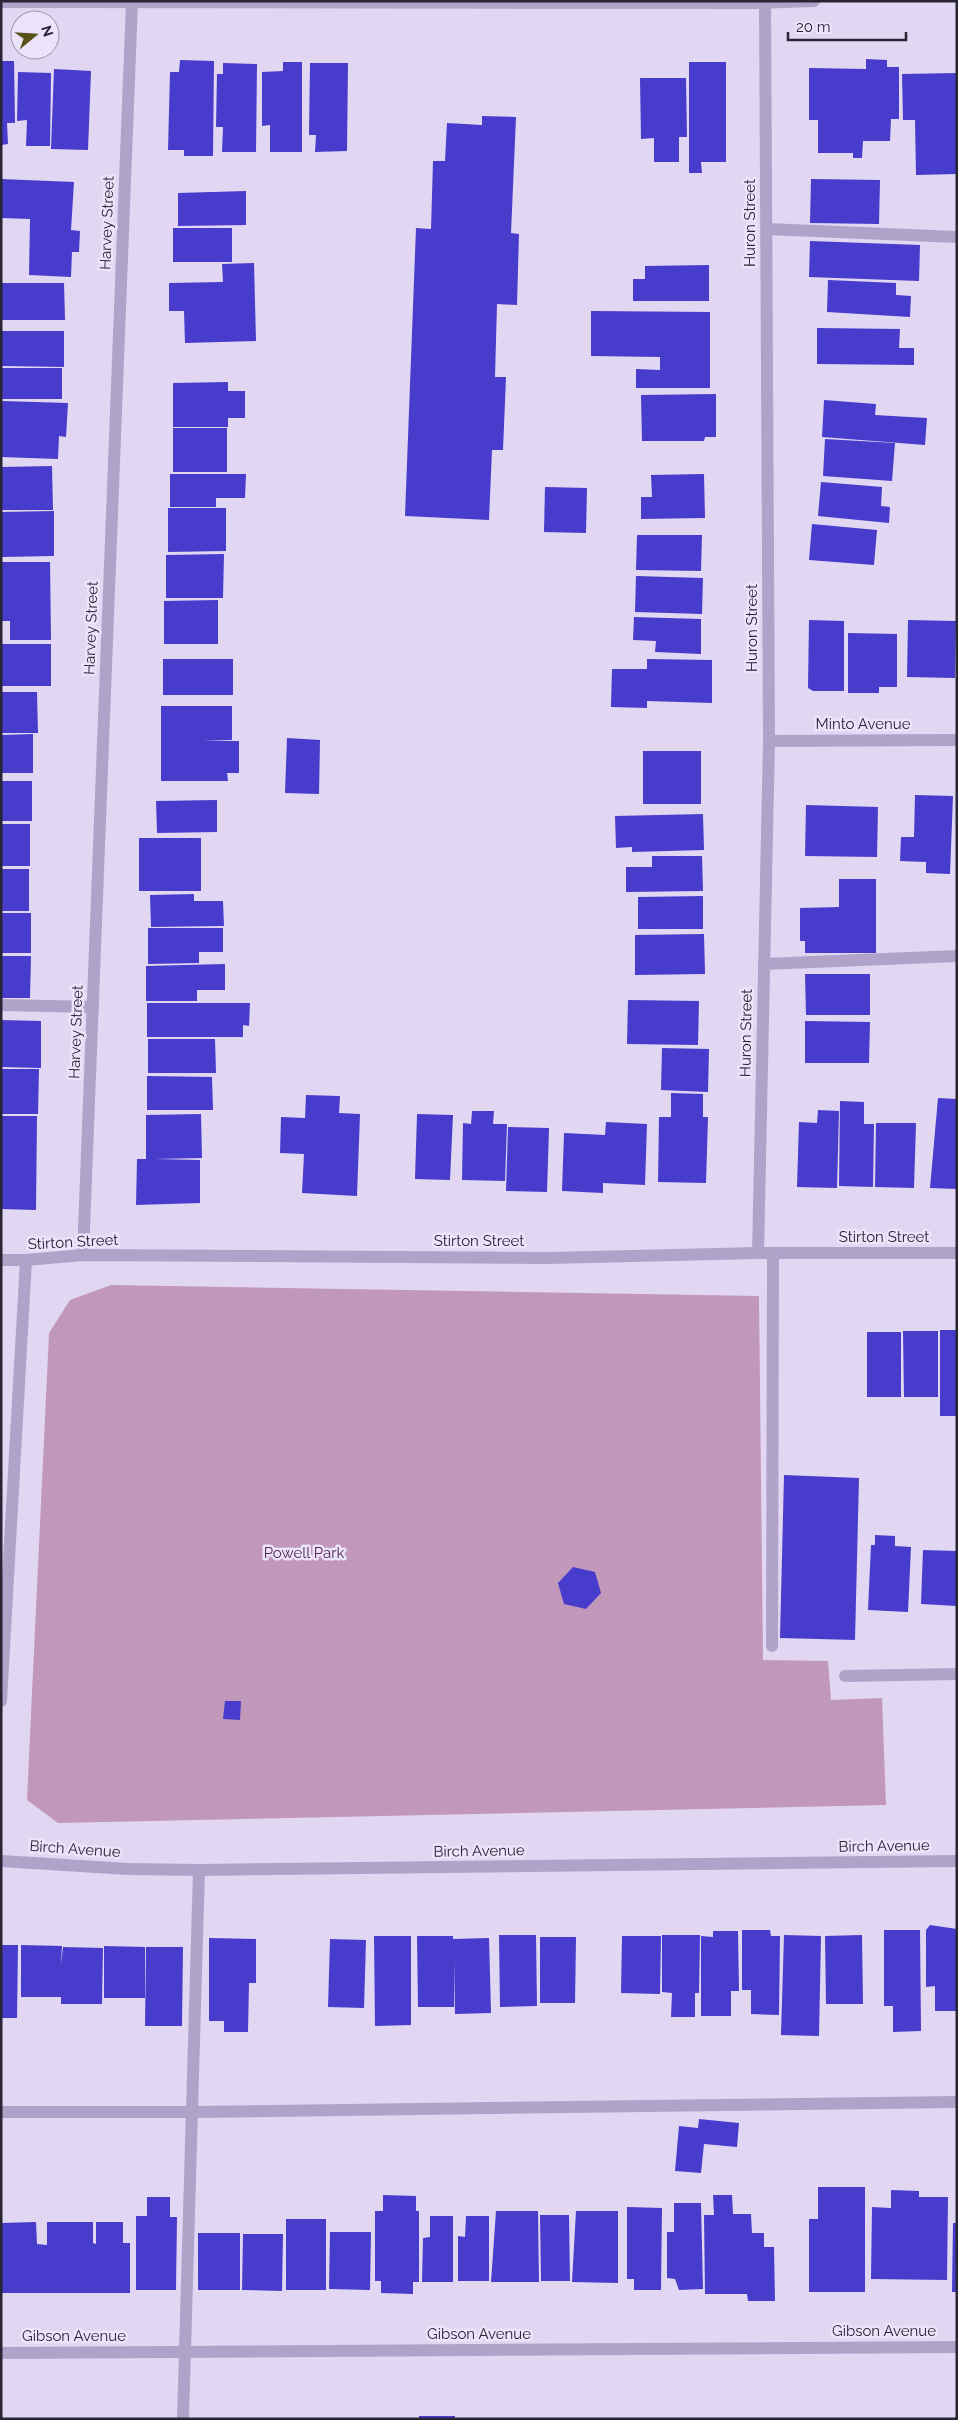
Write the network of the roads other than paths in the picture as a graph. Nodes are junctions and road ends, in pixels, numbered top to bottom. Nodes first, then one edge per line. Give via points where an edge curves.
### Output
1 (814, 1) edge
2 (1, 2) edge
3 (132, 2) edge
4 (765, 3) junction
5 (767, 229) junction
6 (957, 237) edge
7 (957, 740) edge
8 (769, 741) junction
9 (957, 956) edge
10 (764, 964) junction
11 (1, 1005) edge
12 (93, 1007) junction
13 (758, 1253) junction
14 (957, 1253) edge
15 (774, 1254) junction
16 (83, 1255) junction
17 (1, 1260) edge
18 (26, 1260) junction
19 (772, 1646) dead end
20 (957, 1674) edge
21 (845, 1676) dead end
22 (1, 1701) edge
23 (1, 1861) edge
24 (957, 1861) edge
25 (199, 1870) junction
26 (957, 2102) edge
27 (1, 2112) edge
28 (192, 2112) junction
29 (957, 2347) edge
30 (186, 2352) junction
31 (1, 2353) edge
32 (183, 2419) edge

1 - 4 street
2 - 3 street
3 - 4 street
3 - 12 street, Harvey Street
4 - 5 street, Huron Street
5 - 6 street
5 - 8 street, Huron Street
7 - 8 street, Minto Avenue
8 - 10 street, Huron Street
9 - 10 street
10 - 13 street, Huron Street
11 - 12 street
12 - 16 street, Harvey Street
13 - 15 street, Stirton Street
13 - 16 street, Stirton Street via 549,1258
14 - 15 street, Stirton Street
15 - 19 street
16 - 18 street, Stirton Street
17 - 18 street, Stirton Street
18 - 22 street
20 - 21 street
23 - 25 street, Birch Avenue
24 - 25 street, Birch Avenue
25 - 28 street
26 - 28 street
27 - 28 street
28 - 30 street
29 - 30 street, Gibson Avenue
30 - 31 street, Gibson Avenue
30 - 32 street

